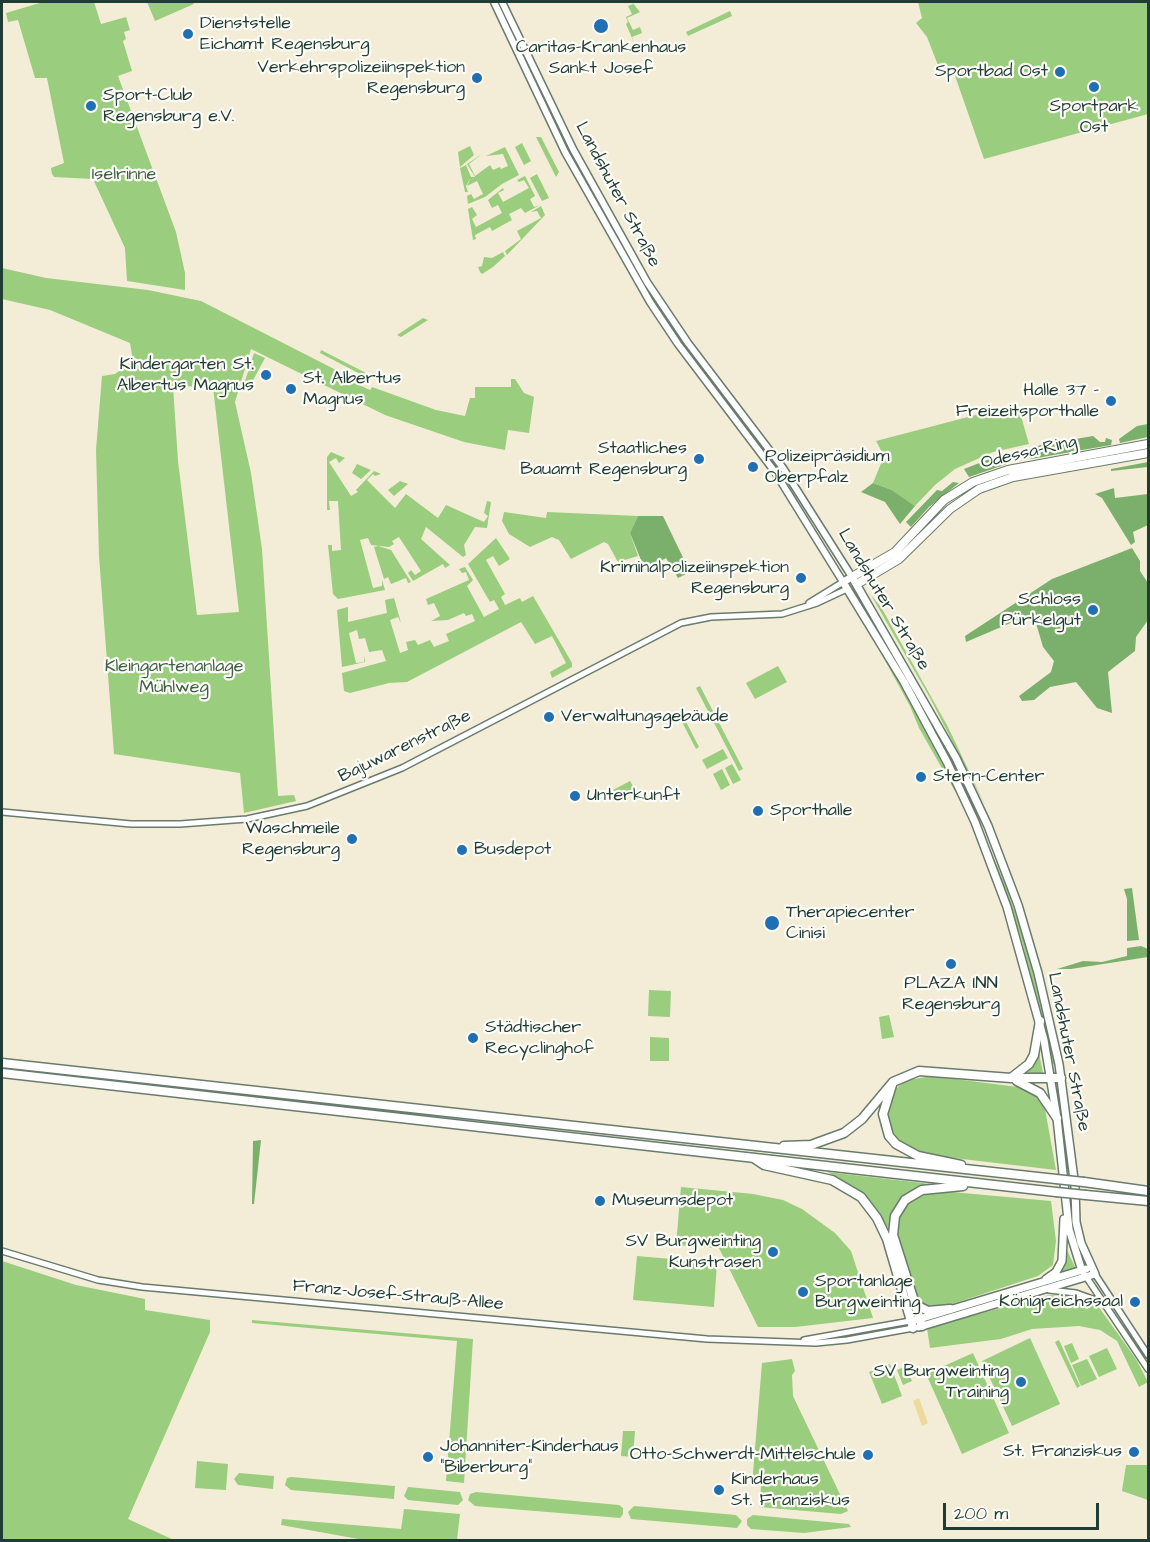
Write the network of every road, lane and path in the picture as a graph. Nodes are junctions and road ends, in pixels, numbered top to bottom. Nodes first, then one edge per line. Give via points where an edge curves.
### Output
1 (494, 2) edge
2 (502, 2) edge
3 (1149, 444) edge
4 (1149, 453) edge
5 (854, 580) junction
6 (845, 585) junction
7 (2, 812) edge
8 (1040, 1021) junction
9 (2, 1063) edge
10 (2, 1073) edge
11 (1011, 1078) junction
12 (1051, 1078) junction
13 (1061, 1078) junction
14 (894, 1082) junction
15 (1058, 1118) junction
16 (743, 1146) junction
17 (752, 1158) junction
18 (978, 1172) junction
19 (1065, 1187) junction
20 (1036, 1190) junction
21 (1149, 1191) edge
22 (1149, 1202) edge
23 (2, 1251) edge
24 (1093, 1271) junction
25 (1084, 1274) junction
26 (1036, 1284) junction
27 (1047, 1290) junction
28 (1104, 1303) junction
29 (914, 1304) junction
30 (950, 1309) junction
31 (916, 1324) junction
32 (1149, 1355) edge
33 (1149, 1369) edge

1 - 6 main road, Landshuter Straße via 565,153 650,302 775,472
2 - 5 main road, Landshuter Straße via 573,149 640,270 688,343 807,503
3 - 5 highway, Odessa-Ring via 1008,470 973,482 944,500 895,552
4 - 5 highway, Odessa-Ring via 1013,477 979,489 950,509 899,559
5 - 6 main road, Odessa-Ring
5 - 13 main road, Landshuter Straße via 956,758 988,826 1038,972
6 - 7 street, Bajuwarenstraße via 798,609 773,616 711,617 681,623 402,768 307,806 234,821 180,824 131,824
6 - 8 main road, Landshuter Straße via 948,762 1007,907
8 - 11 highway via 1035,1055
8 - 12 main road, Landshuter Straße
9 - 16 highway
10 - 17 highway
11 - 12 highway
11 - 14 highway via 930,1071
11 - 15 highway via 1040,1093
12 - 13 highway
12 - 15 main road, Landshuter Straße
13 - 24 main road, Landshuter Straße via 1076,1222 1080,1243
14 - 16 highway via 862,1119 834,1139 811,1145
14 - 18 highway via 883,1114 886,1130 896,1144 918,1156
15 - 19 main road, Landshuter Straße
16 - 18 highway
17 - 20 highway
17 - 31 highway via 765,1165 832,1180 861,1197 877,1218
18 - 21 highway, bridge
19 - 25 main road, Landshuter Straße via 1069,1229
19 - 26 main road via 1062,1261 1053,1276
20 - 22 highway, bridge
20 - 29 highway via 1028,1193 949,1186 922,1190 905,1200 895,1216 893,1235
23 - 31 street, Franz-Josef-Strauß-Allee via 98,1280 142,1287 707,1339 796,1342
24 - 25 main road, Franz-Josef-Strauß-Allee
24 - 32 street
25 - 26 main road, Franz-Josef-Strauß-Allee
25 - 27 main road, Franz-Josef-Strauß-Allee
25 - 28 street
26 - 30 main road, Franz-Josef-Strauß-Allee
27 - 28 street via 1076,1293
27 - 31 main road, Franz-Josef-Strauß-Allee
28 - 33 street
29 - 30 highway via 928,1311
29 - 31 highway
30 - 31 main road, Franz-Josef-Strauß-Allee

